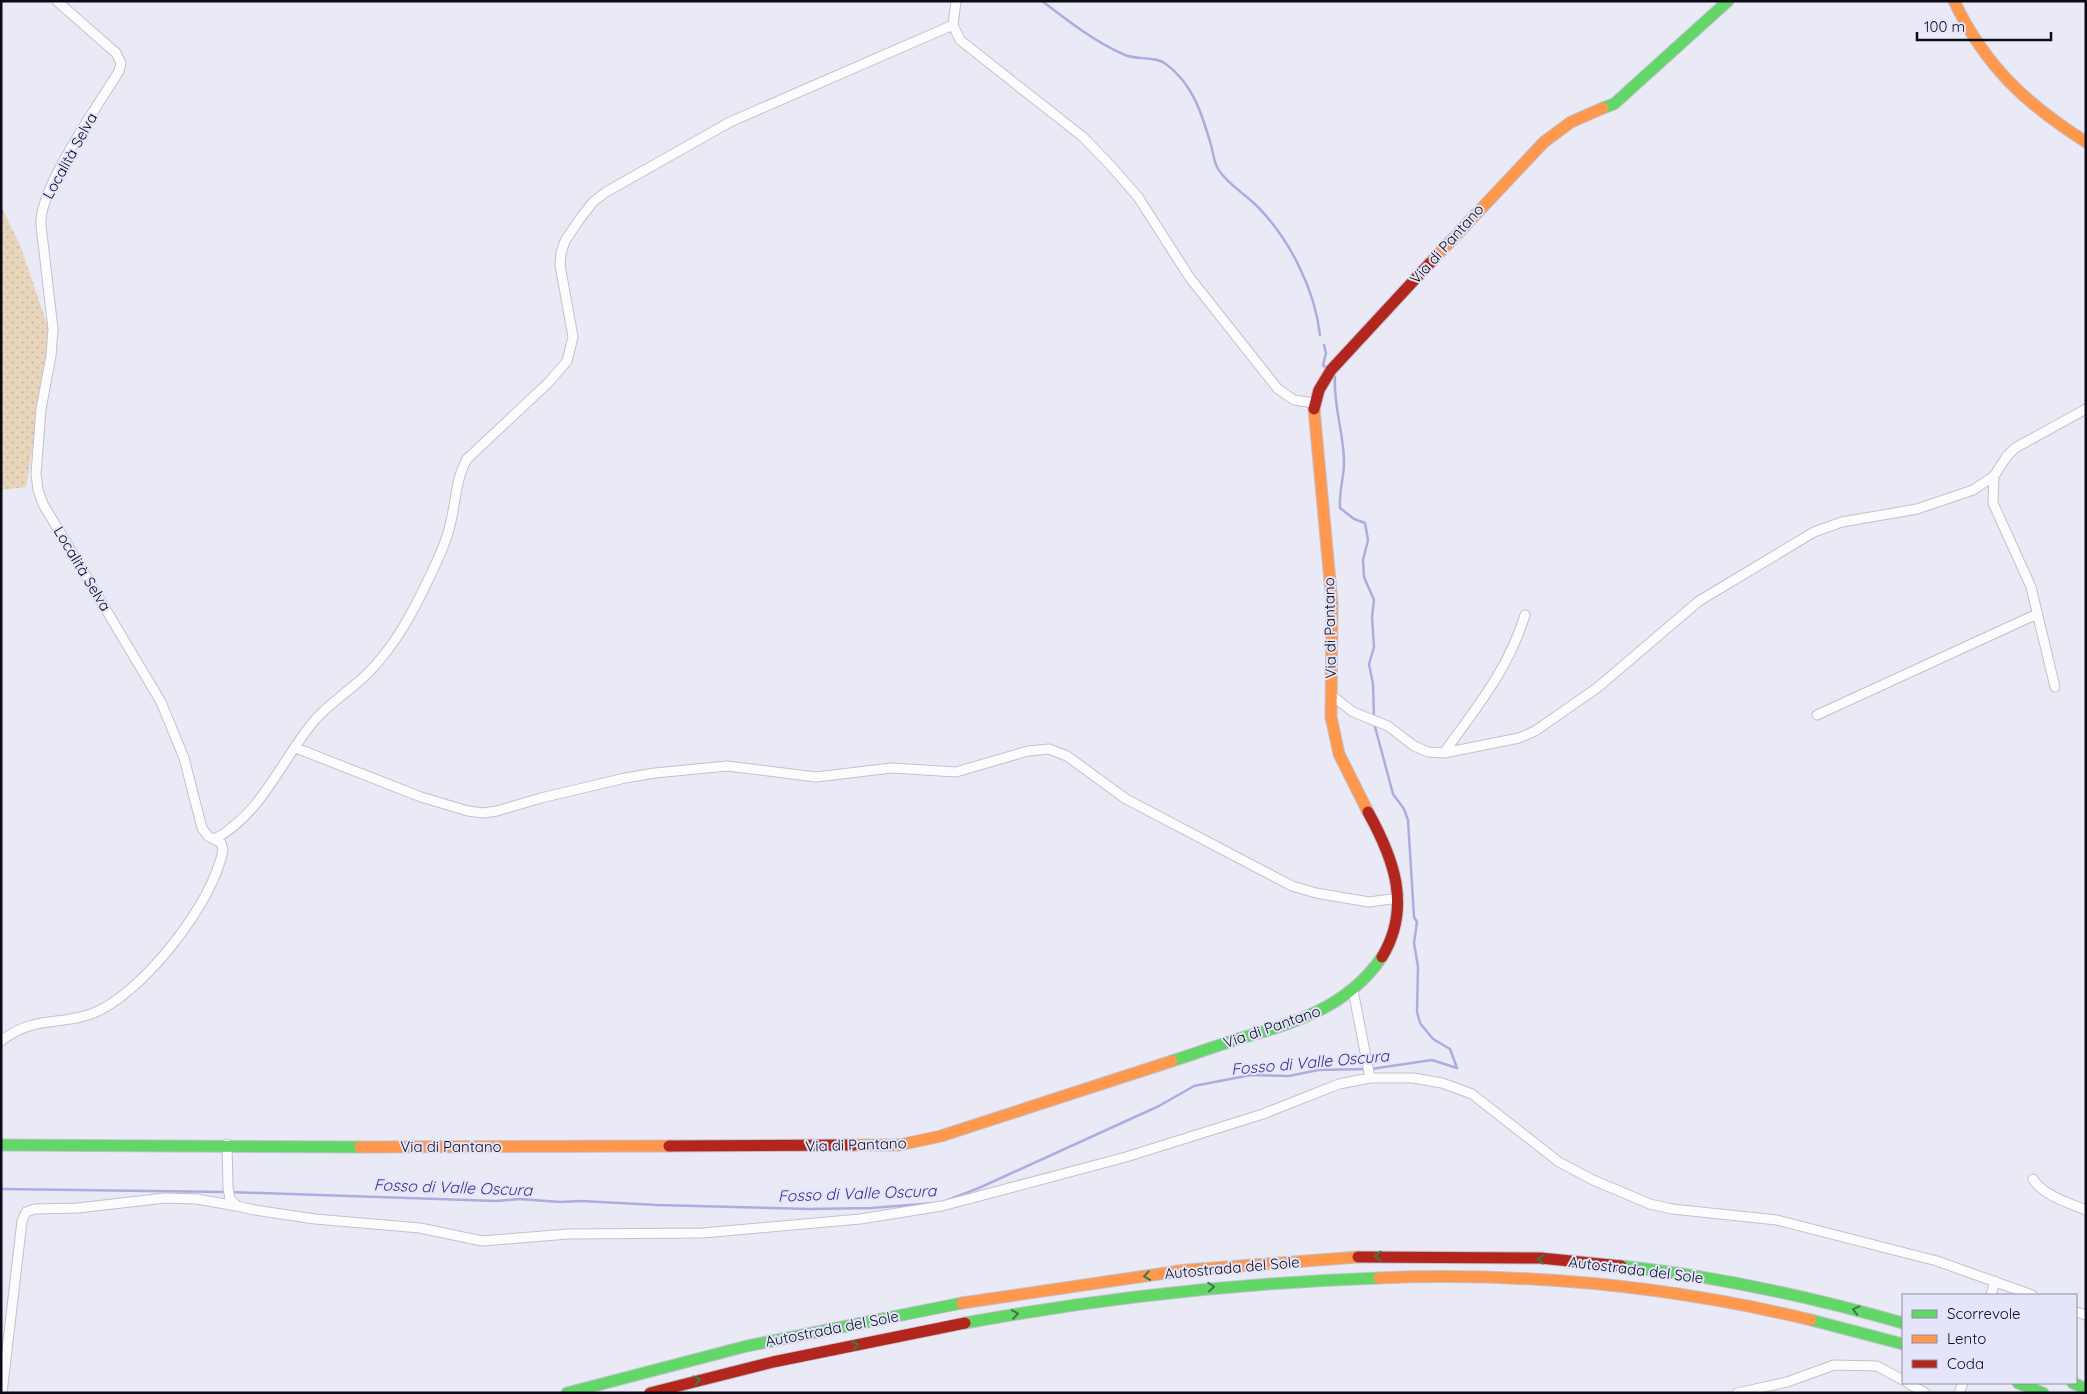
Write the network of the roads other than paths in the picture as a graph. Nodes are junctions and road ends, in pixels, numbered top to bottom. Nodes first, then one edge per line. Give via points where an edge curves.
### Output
1 (57, 1) edge
2 (956, 1) edge
3 (1728, 1) edge
4 (1954, 1) edge
5 (953, 25) junction
6 (2086, 142) edge
7 (1315, 403) junction
8 (2086, 409) edge
9 (1994, 476) junction
10 (2037, 614) junction
11 (1525, 615) dead end
12 (2055, 687) dead end
13 (1330, 694) junction
14 (1817, 715) dead end
15 (296, 748) junction
16 (1444, 753) junction
17 (215, 839) junction
18 (1399, 898) junction
19 (1353, 990) junction
20 (1, 1041) edge
21 (1370, 1078) junction
22 (227, 1144) junction
23 (1, 1145) edge
24 (2032, 1178) dead end
25 (237, 1206) junction
26 (2086, 1210) edge
27 (1995, 1281) junction
28 (1991, 1294) edge
29 (2029, 1294) edge
30 (1902, 1323) edge
31 (1902, 1344) edge
32 (1902, 1379) edge
33 (1910, 1384) edge
34 (2020, 1384) edge
35 (2, 1393) edge
36 (567, 1393) edge
37 (650, 1393) edge
38 (1737, 1393) edge
39 (1925, 1393) edge
40 (2043, 1393) edge

1 - 17 street, Località Selva via 116,52 121,63 51,184 40,214 53,334 40,408 37,486 43,504 161,702 184,758 202,828
2 - 5 street
3 - 7 main road, Via di Pantano via 1614,104 1571,122 1544,142 1333,367 1321,382
4 - 6 main road via 1979,49 2005,82 2036,109
5 - 7 street via 964,44 1096,150 1138,197 1190,278 1278,389 1294,400
5 - 15 street via 730,122 593,202 564,241 561,253 560,265 573,337 567,361 467,459 446,538 410,616 381,658 319,716
7 - 13 main road, Via di Pantano via 1314,428 1331,586
8 - 9 street via 2015,448
9 - 10 street via 1994,503 2030,582
9 - 16 street via 1973,490 1928,506 1820,528 1699,601 1602,684 1529,734 1516,740
10 - 12 street
10 - 14 street
11 - 16 street via 1495,683
13 - 16 street via 1353,712 1388,726 1421,750
13 - 18 main road, Via di Pantano via 1332,726 1339,755 1387,848 1395,870
15 - 17 street via 250,813
15 - 18 street via 421,797 483,813 655,773 727,766 816,777 892,768 956,772 1048,748 1067,756 1126,799 1292,886 1369,902
17 - 20 street, Località Selva via 222,845 223,852 201,904 180,936 144,976 94,1013 36,1023
18 - 19 main road, Via di Pantano via 1397,923 1389,945 1375,968
19 - 21 street
19 - 22 main road, Via di Pantano via 1310,1015 941,1136 906,1144 469,1147
21 - 25 street via 1328,1087 1263,1114 1097,1166 942,1206 860,1219 703,1233 568,1234 488,1241 412,1227 315,1219
21 - 27 street via 1421,1079 1463,1090 1497,1112 1564,1165 1661,1207 1777,1220 1930,1259
22 - 23 main road, Via di Pantano
22 - 25 street via 228,1192
24 - 26 street via 2051,1194
25 - 35 street via 173,1198 26,1212 22,1221
27 - 28 street
27 - 29 street
30 -> 36 main road, Autostrada del Sole via 1829,1302 1668,1271 1540,1258 1369,1256 1186,1270 974,1300 747,1346
37 -> 31 main road, Autostrada del Sole via 753,1366 977,1320 1190,1288 1368,1276 1534,1278 1667,1291 1755,1307
32 - 38 street via 1877,1366 1834,1364 1787,1382
33 - 39 street
34 - 40 main road

